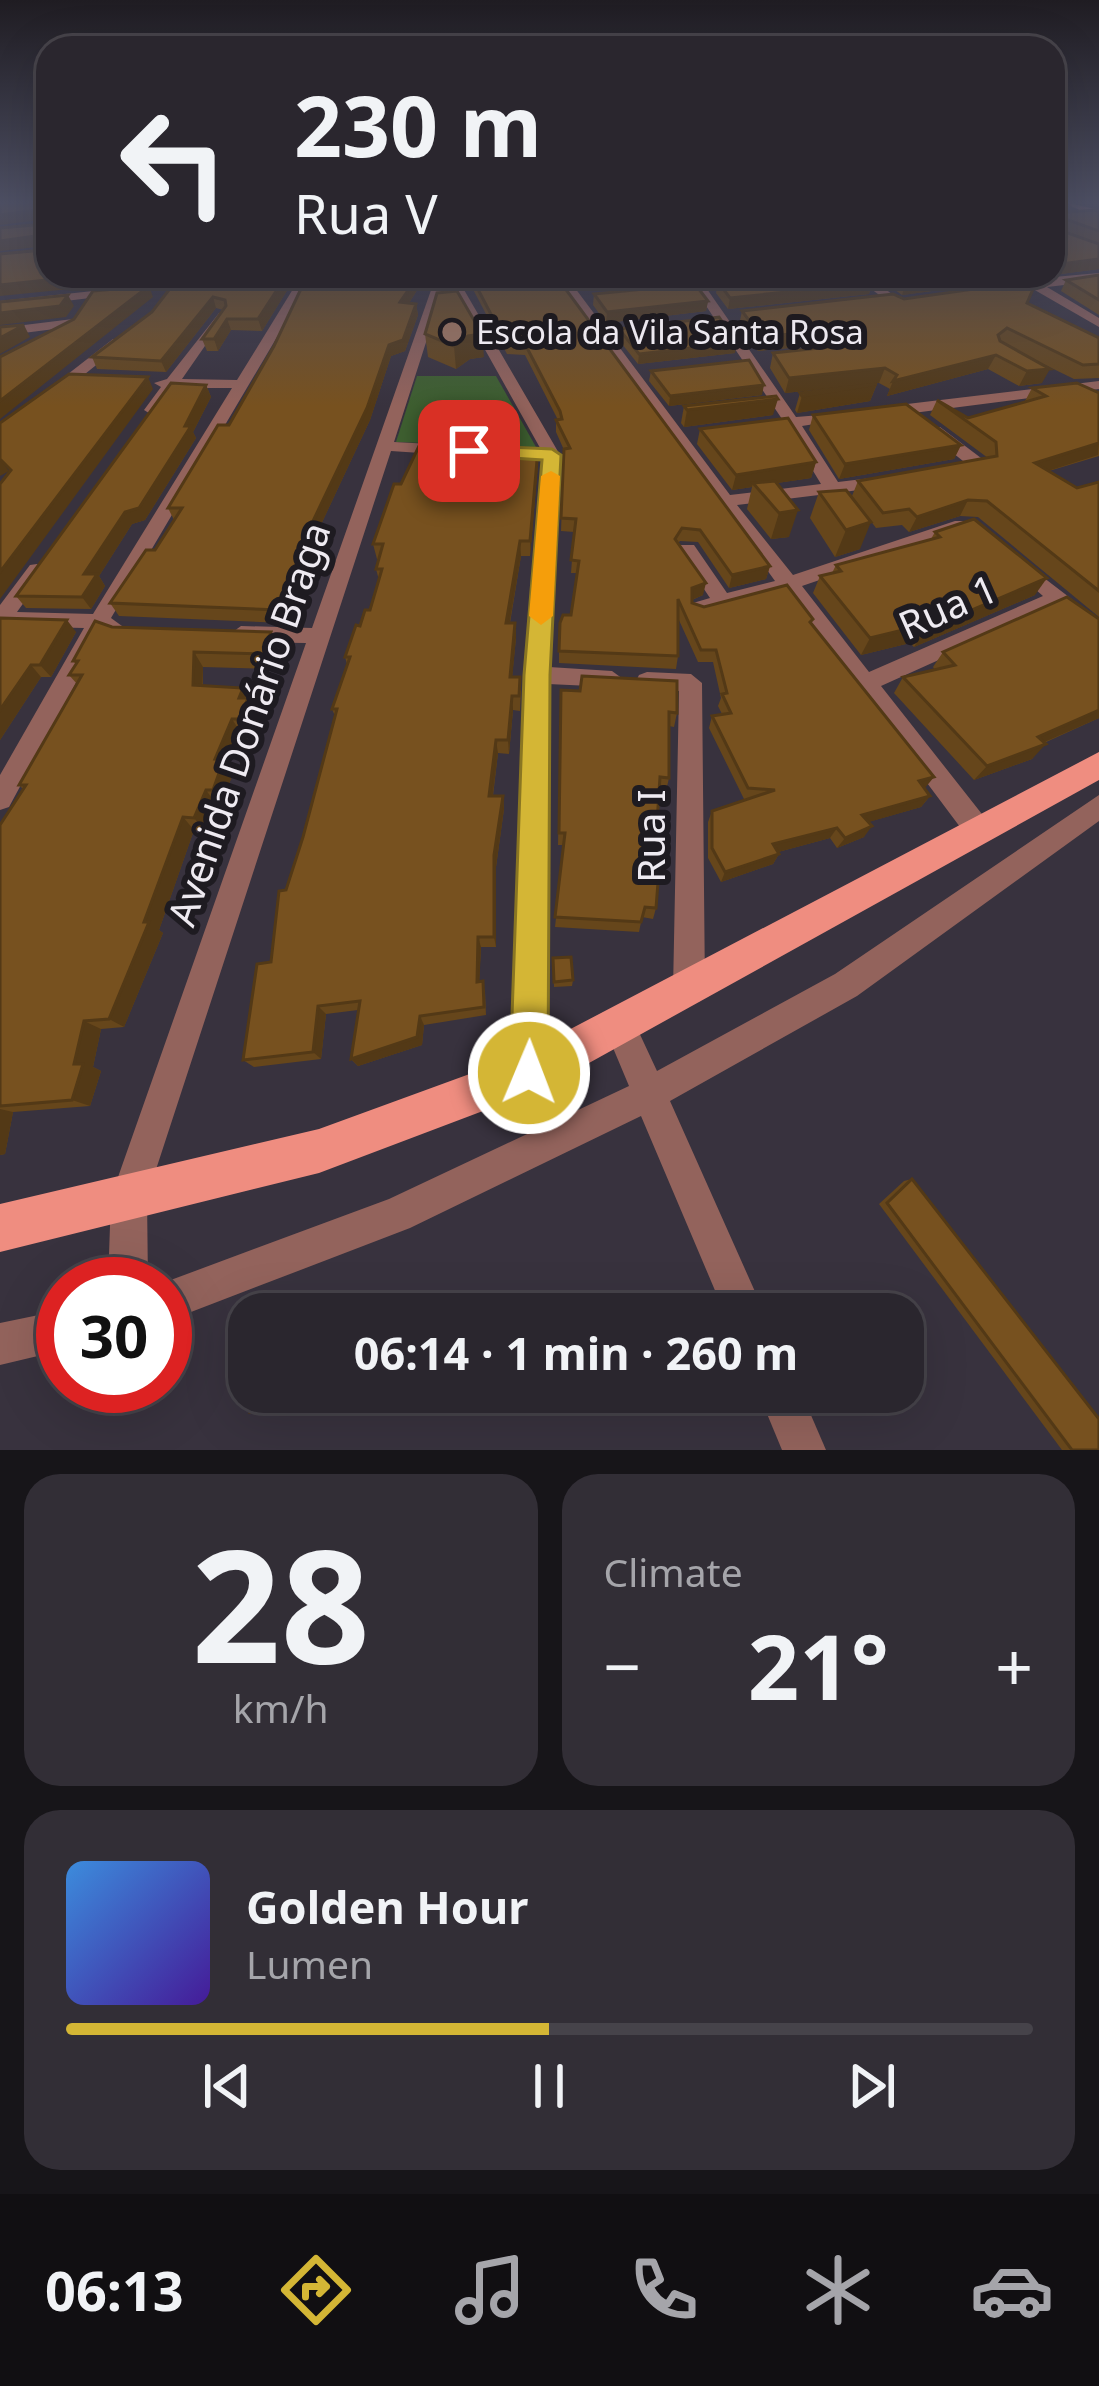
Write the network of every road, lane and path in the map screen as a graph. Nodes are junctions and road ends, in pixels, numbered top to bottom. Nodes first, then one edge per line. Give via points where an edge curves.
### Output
1 (1099, 277) edge
2 (1065, 281) edge
3 (9, 285) edge
4 (91, 288) edge
5 (129, 288) edge
6 (172, 288) edge
7 (300, 288) edge
8 (442, 288) edge
9 (452, 288) edge
10 (575, 288) edge
11 (685, 288) edge
12 (700, 288) edge
13 (876, 288) edge
14 (1012, 288) edge
15 (1040, 288) edge
16 (680, 291) edge
17 (988, 291) edge
18 (93, 294) junction
19 (162, 300) edge
20 (0, 302) edge
21 (871, 302) edge
22 (895, 302) junction
23 (916, 307) edge
24 (220, 315) edge
25 (745, 319) edge
26 (724, 321) junction
27 (73, 323) junction
28 (704, 323) edge
29 (1099, 323) edge
30 (0, 332) edge
31 (130, 332) edge
32 (41, 341) edge
33 (773, 358) edge
34 (753, 361) junction
35 (733, 363) edge
36 (1039, 369) edge
37 (74, 376) junction
38 (94, 378) edge
39 (162, 383) junction
40 (242, 383) junction
41 (1099, 385) edge
42 (1076, 388) junction
43 (800, 400) edge
44 (780, 402) junction
45 (37, 404) edge
46 (1099, 404) edge
47 (756, 405) edge
48 (904, 409) junction
49 (685, 413) edge
50 (661, 416) junction
51 (145, 420) edge
52 (793, 422) junction
53 (746, 428) edge
54 (700, 434) edge
55 (677, 437) junction
56 (386, 446) junction
57 (481, 452) edge
58 (950, 471) edge
59 (903, 479) edge
60 (832, 490) junction
61 (725, 501) junction
62 (855, 522) edge
63 (54, 546) edge
64 (687, 549) edge
65 (791, 584) junction
66 (1057, 598) junction
67 (1, 619) edge
68 (99, 621) junction
69 (124, 630) edge
70 (1099, 632) edge
71 (211, 633) edge
72 (320, 636) junction
73 (537, 675) junction
74 (868, 682) junction
75 (1099, 765) edge
76 (0, 799) edge
77 (1099, 806) edge
78 (980, 831) junction
79 (688, 990) junction
80 (619, 1024) junction
81 (529, 1073) junction
82 (649, 1094) junction
83 (129, 1197) junction
84 (0, 1228) edge
85 (128, 1257) edge
86 (192, 1292) edge
87 (736, 1293) edge
88 (36, 1336) edge
89 (0, 1344) edge
90 (788, 1413) edge
91 (804, 1450) edge

1 - 2 street
3 - 20 street
4 - 18 street
5 - 18 street
6 - 19 street
7 - 40 street
8 - 56 street, Avenida Donário Braga
9 - 73 street via 540,454
10 - 50 street via 640,373
11 - 16 street
12 - 26 street
13 - 22 street
14 - 17 street
15 - 29 street
18 - 20 street
18 - 27 street
21 - 22 street
22 - 23 street
24 - 39 street
25 - 26 street
26 - 28 street
26 - 34 street
27 - 30 street
27 - 32 street
31 - 37 street
33 - 34 street
34 - 35 street
34 - 44 street
36 - 42 street
37 - 38 street
37 - 45 street
39 - 40 street
39 - 51 street
40 - 68 street
41 - 42 street
42 - 46 street
42 - 48 street
43 - 44 street
44 - 47 street
44 - 52 street
48 - 52 street
48 - 58 street via 979,465
49 - 50 street
50 - 55 street
52 - 53 street
52 - 60 street
54 - 55 street
55 - 61 street
56 - 57 street
56 - 72 street, Avenida Donário Braga
59 - 60 street
60 - 61 street
60 - 62 street
61 - 65 street
63 - 67 street
64 - 65 street via 711,605
65 - 66 street via 873,545 980,532
65 - 74 street
66 - 70 street
66 - 74 street, Rua 1
67 - 68 street
68 - 69 street
68 - 76 street
71 - 72 street
72 - 83 street, Avenida Donário Braga
73 - 79 street, Rua I via 691,683
73 - 81 street
74 - 78 street
75 - 78 main road
77 - 82 street via 846,985
78 - 79 main road
79 - 80 main road
80 - 81 main road
80 - 82 street
81 - 83 main road via 319,1151
82 - 86 street via 397,1215
82 - 87 street
83 - 84 main road
83 - 85 street, Avenida Donário Braga
88 - 89 street
90 - 91 street

